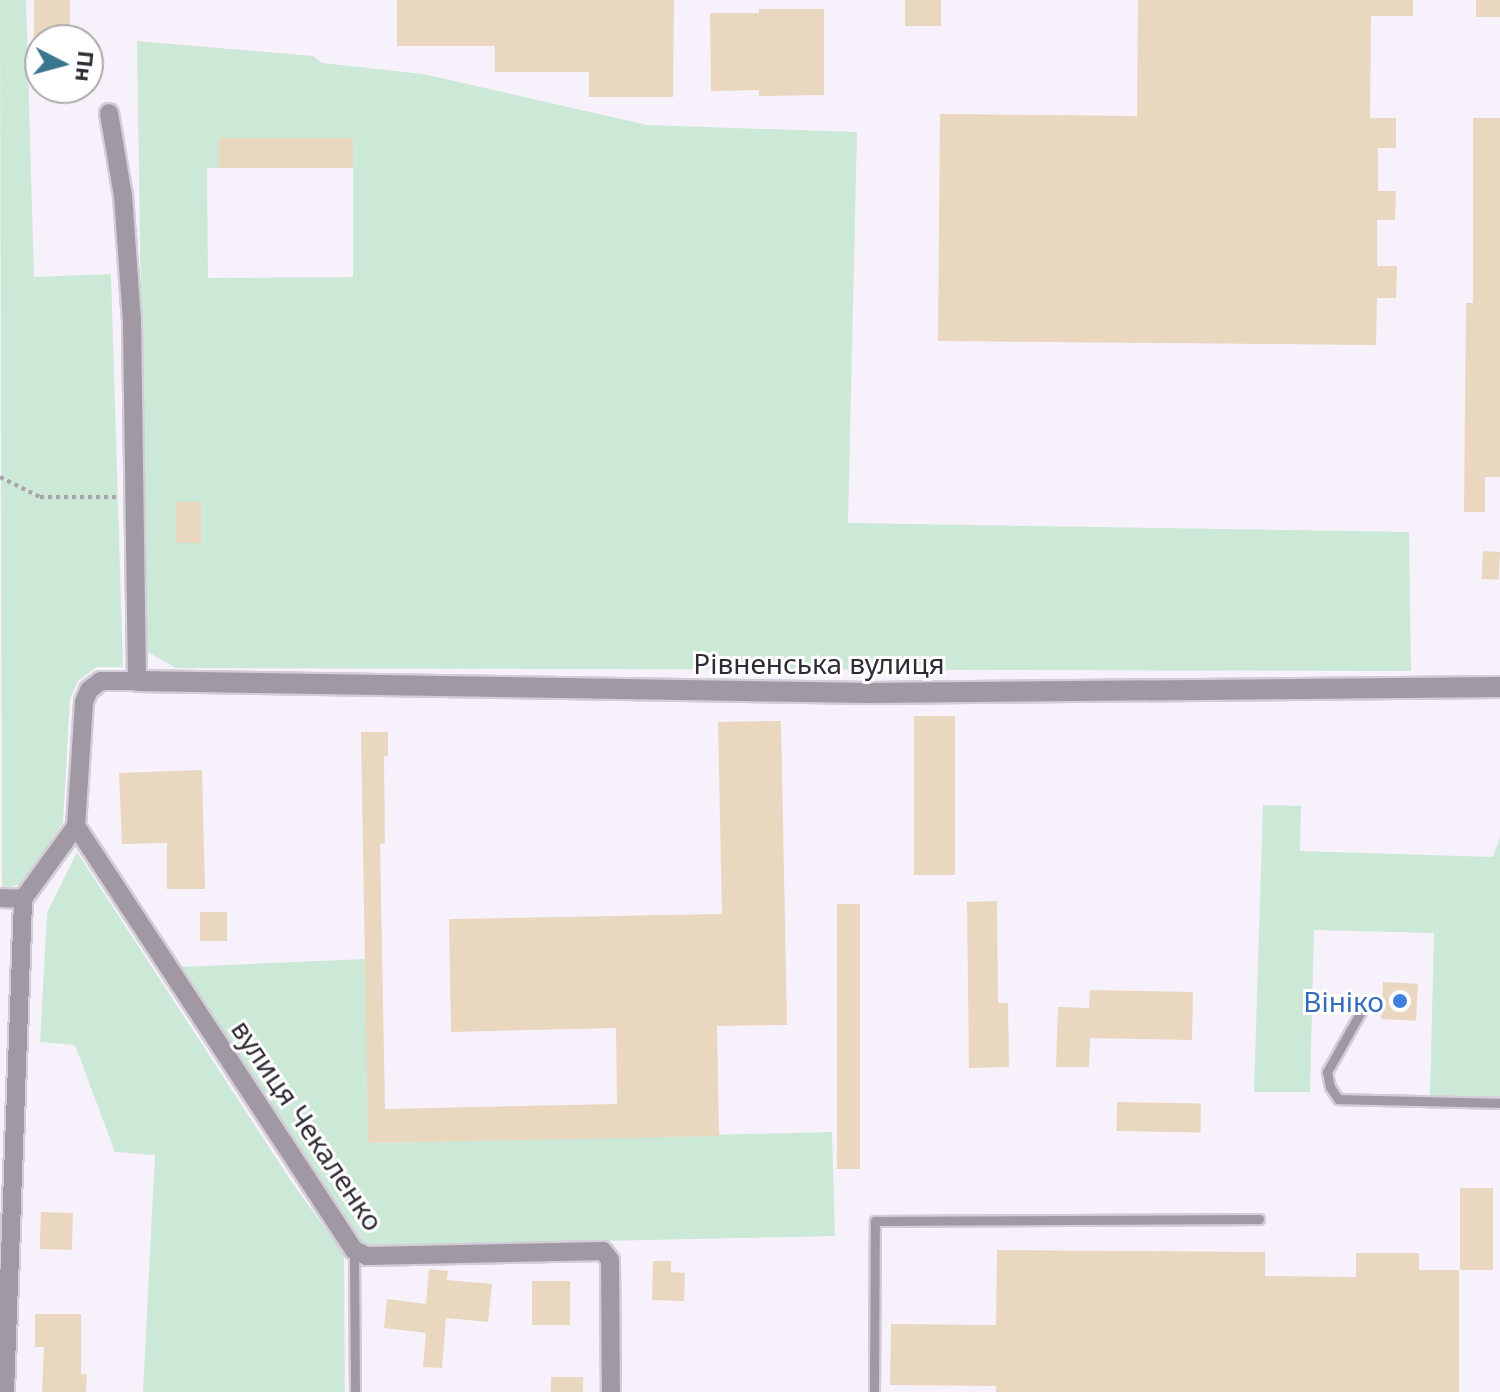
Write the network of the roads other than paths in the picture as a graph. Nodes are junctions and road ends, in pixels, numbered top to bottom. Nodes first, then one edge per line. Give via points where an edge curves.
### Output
1 (109, 113) dead end
2 (137, 681) junction
3 (1500, 687) edge
4 (76, 826) junction
5 (0, 898) edge
6 (23, 899) junction
7 (1364, 1006) dead end
8 (1500, 1103) edge
9 (1259, 1219) dead end
10 (354, 1250) junction
11 (5, 1392) edge
12 (355, 1392) edge
13 (611, 1392) edge
14 (874, 1392) edge

1 - 2 street via 123,196 132,321
2 - 3 street, Рівненська вулиця via 869,693
2 - 4 street via 101,681 89,690
4 - 6 street
4 - 10 street, вулиця Чекаленко
5 - 6 street
6 - 11 street
7 - 8 lane via 1327,1072 1338,1099
9 - 14 lane via 875,1221
10 - 12 lane
10 - 13 street, вулиця Чекаленко via 367,1256 603,1251 610,1260

